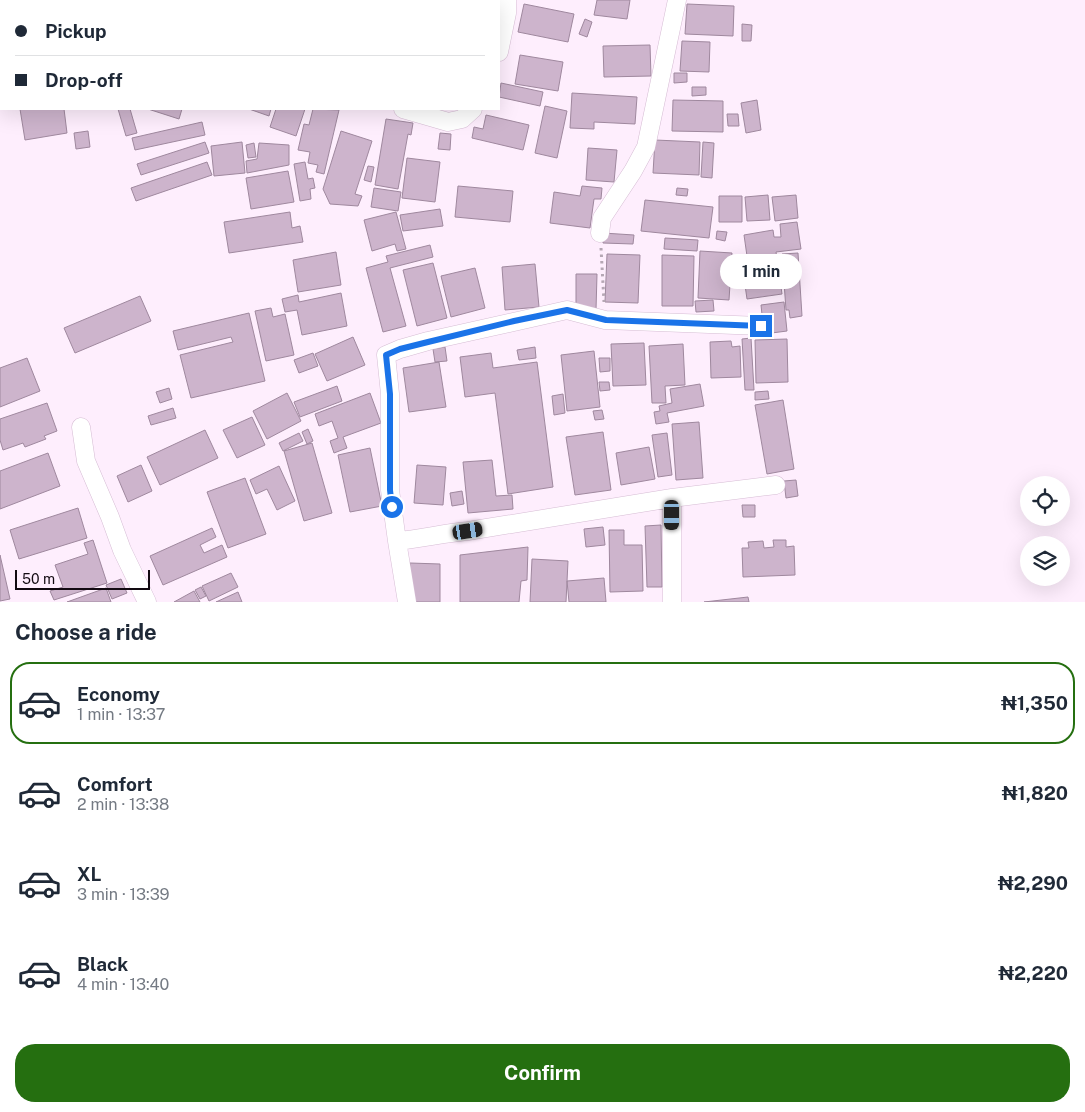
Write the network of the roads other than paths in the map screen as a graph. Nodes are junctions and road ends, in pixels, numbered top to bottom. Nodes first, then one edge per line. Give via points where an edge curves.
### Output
1 (507, 0) edge
2 (677, 0) edge
3 (500, 47) edge
4 (406, 110) edge
5 (472, 110) edge
6 (600, 232) road end
7 (761, 326) dead end
8 (81, 427) dead end
9 (776, 485) dead end
10 (672, 498) junction
11 (396, 541) junction
12 (147, 602) edge
13 (406, 602) edge
14 (672, 602) edge

1 - 3 street
2 - 6 street via 646,146 602,218
4 - 5 street via 448,122 462,119
7 - 11 street via 606,320 567,310 386,355 390,394 390,490
8 - 12 street via 86,461
9 - 10 street
10 - 11 street
10 - 14 street
11 - 13 street

